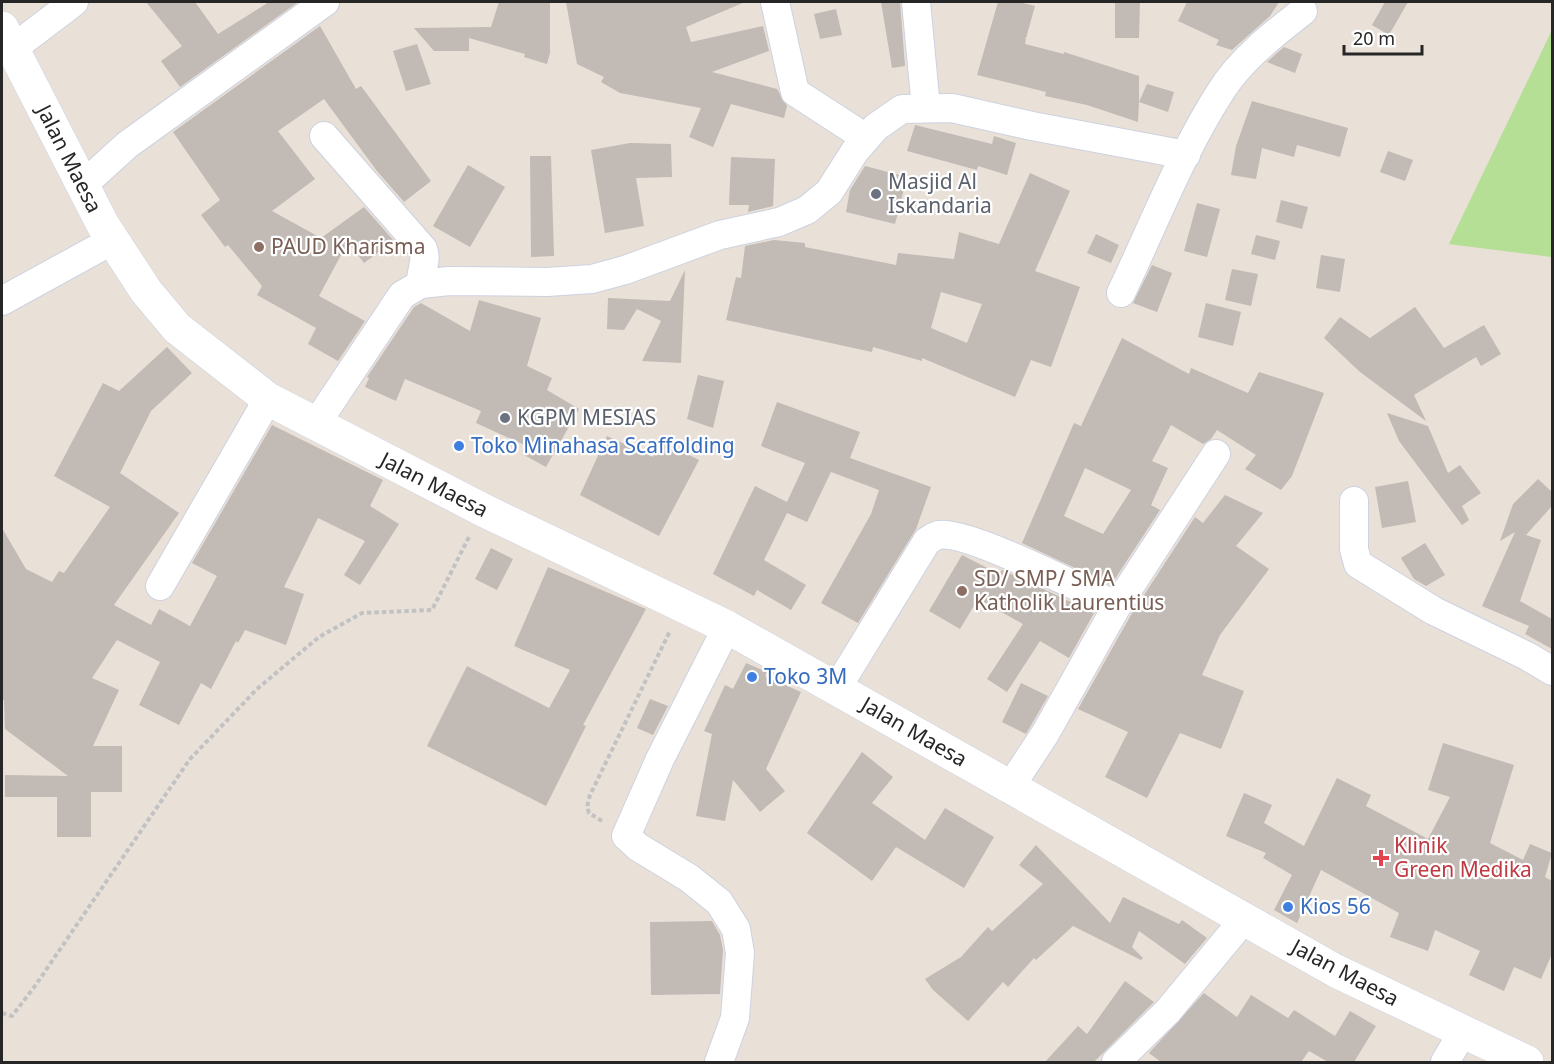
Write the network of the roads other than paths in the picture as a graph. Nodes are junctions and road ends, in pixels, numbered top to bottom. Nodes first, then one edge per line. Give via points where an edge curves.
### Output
1 (74, 2) edge
2 (325, 2) edge
3 (775, 2) edge
4 (916, 2) edge
5 (1303, 11) dead end
6 (7, 39) edge
7 (926, 108) junction
8 (324, 136) dead end
9 (866, 138) junction
10 (1186, 155) junction
11 (83, 185) junction
12 (113, 240) junction
13 (421, 284) junction
14 (1120, 293) dead end
15 (2, 301) edge
16 (268, 399) junction
17 (316, 424) junction
18 (1216, 454) dead end
19 (1353, 501) dead end
20 (160, 586) dead end
21 (1117, 606) junction
22 (727, 627) junction
23 (1552, 671) edge
24 (837, 688) junction
25 (1010, 787) junction
26 (1245, 918) junction
27 (1463, 1032) junction
28 (719, 1062) edge
29 (1116, 1062) edge
30 (1445, 1062) edge
31 (1527, 1062) edge

1 - 6 street
2 - 11 street via 127,145
3 - 9 street via 795,92
4 - 7 street
5 - 10 street via 1274,34 1221,90
6 - 11 street, Jalan Maesa
7 - 9 street via 902,109
7 - 10 street via 977,112
8 - 13 street via 423,249 426,257
9 - 13 street via 829,192 807,210 779,222 720,235 592,279
10 - 14 street
11 - 12 street, Jalan Maesa
12 - 15 street
12 - 16 street, Jalan Maesa via 146,291 177,328
13 - 17 street via 402,295
16 - 17 street, Jalan Maesa
16 - 20 street
17 - 22 street, Jalan Maesa via 483,510
18 - 21 street
19 - 23 street via 1358,564 1434,611
21 - 24 street via 1036,567 972,542 938,534 927,541
21 - 25 street via 1045,735
22 - 24 street, Jalan Maesa
22 - 28 street via 626,836 719,902 736,929 740,953 735,1018
24 - 25 street, Jalan Maesa
25 - 26 street, Jalan Maesa
26 - 27 street, Jalan Maesa via 1336,971
26 - 29 street via 1168,1011
27 - 30 street
27 - 31 street, Jalan Maesa

